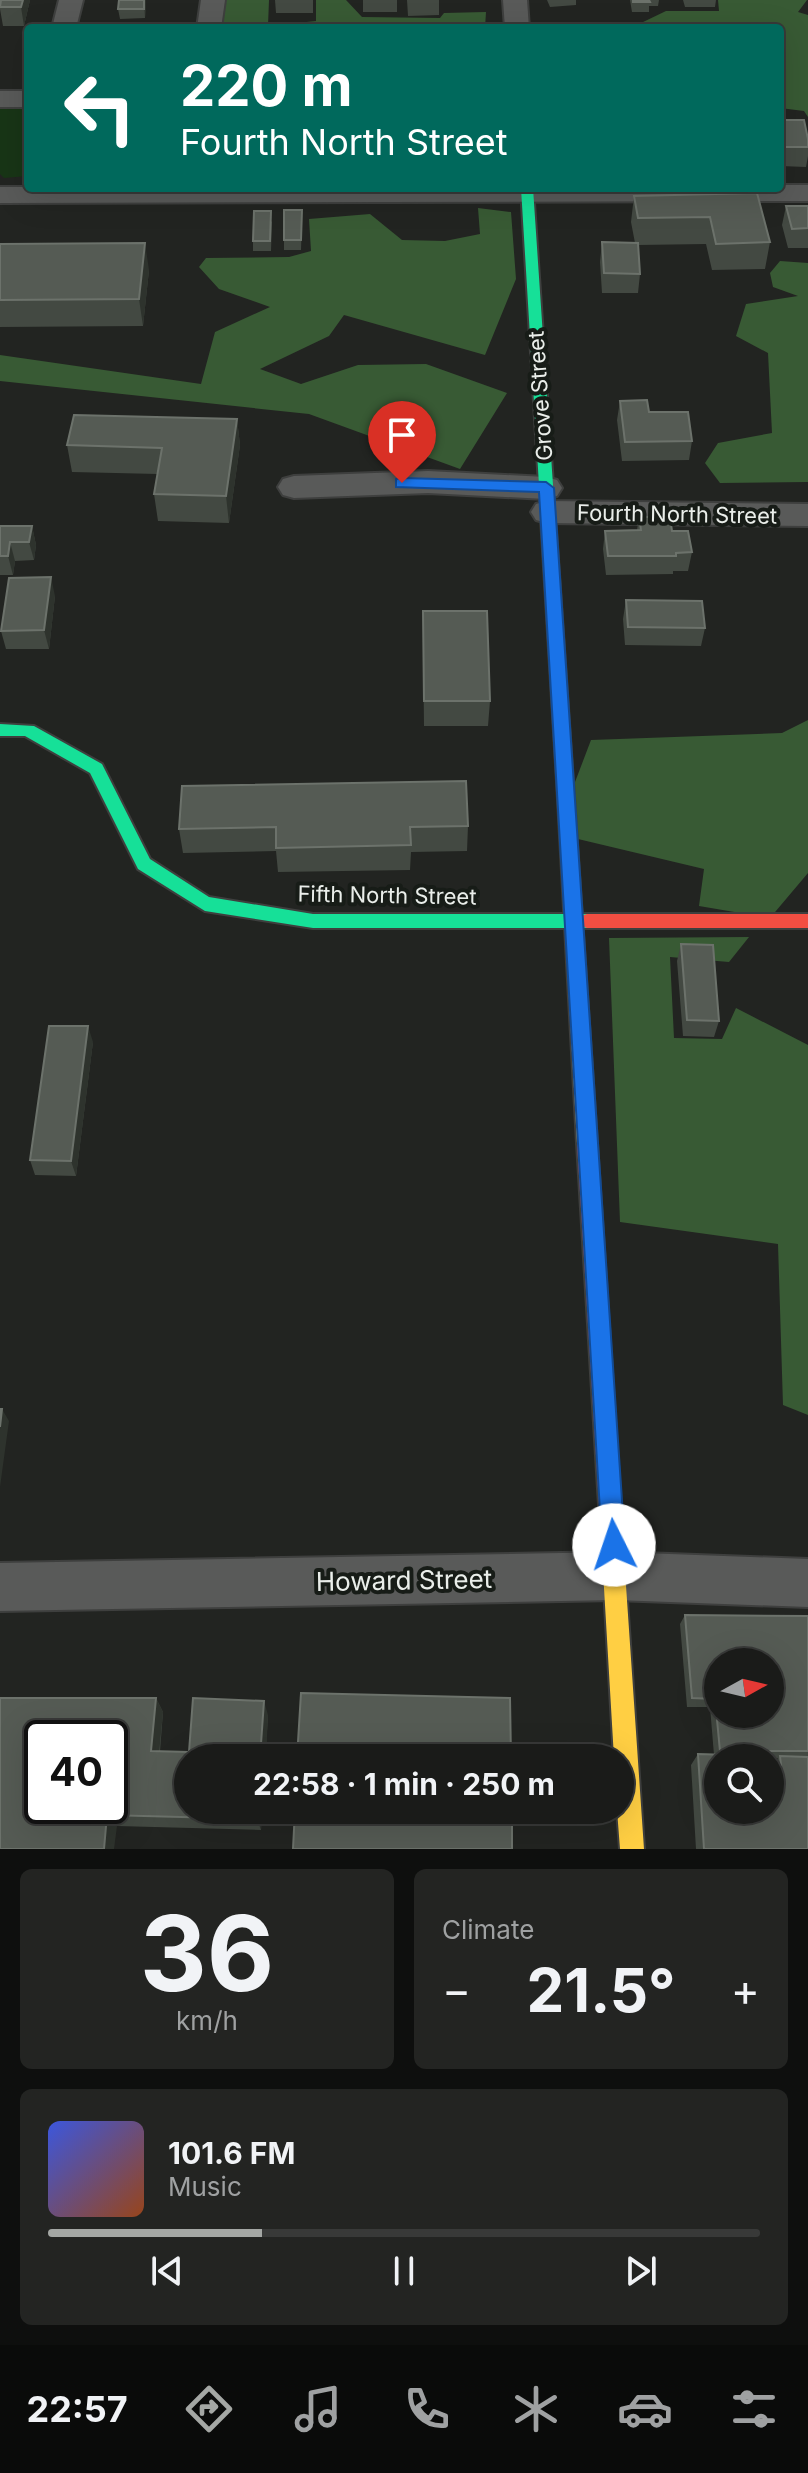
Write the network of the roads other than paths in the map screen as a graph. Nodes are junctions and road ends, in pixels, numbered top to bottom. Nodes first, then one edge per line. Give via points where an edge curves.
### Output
1 (71, 0) edge
2 (213, 0) edge
3 (515, 0) edge
4 (65, 24) edge
5 (210, 24) edge
6 (517, 24) edge
7 (0, 99) edge
8 (24, 99) edge
9 (316, 192) edge
10 (527, 192) edge
11 (714, 192) edge
12 (808, 193) edge
13 (0, 195) edge
14 (294, 487) dead end
15 (546, 500) junction
16 (808, 515) edge
17 (0, 730) edge
18 (572, 921) junction
19 (808, 921) edge
20 (616, 1576) junction
21 (808, 1583) edge
22 (0, 1587) edge
23 (632, 1849) edge

1 - 4 street
2 - 5 street
3 - 6 street
7 - 8 street
9 - 13 street
10 - 15 street, Grove Street
11 - 12 street
14 - 15 street, Fourth North Street via 428,482
15 - 16 street, Fourth North Street
15 - 18 street, Grove Street
17 - 18 street, Fifth North Street via 28,730 96,769 144,864 205,904 313,921
18 - 19 street, Fifth North Street
18 - 20 street, Grove Street
20 - 21 street, Howard Street
20 - 22 street, Howard Street
20 - 23 street, Grove Street

